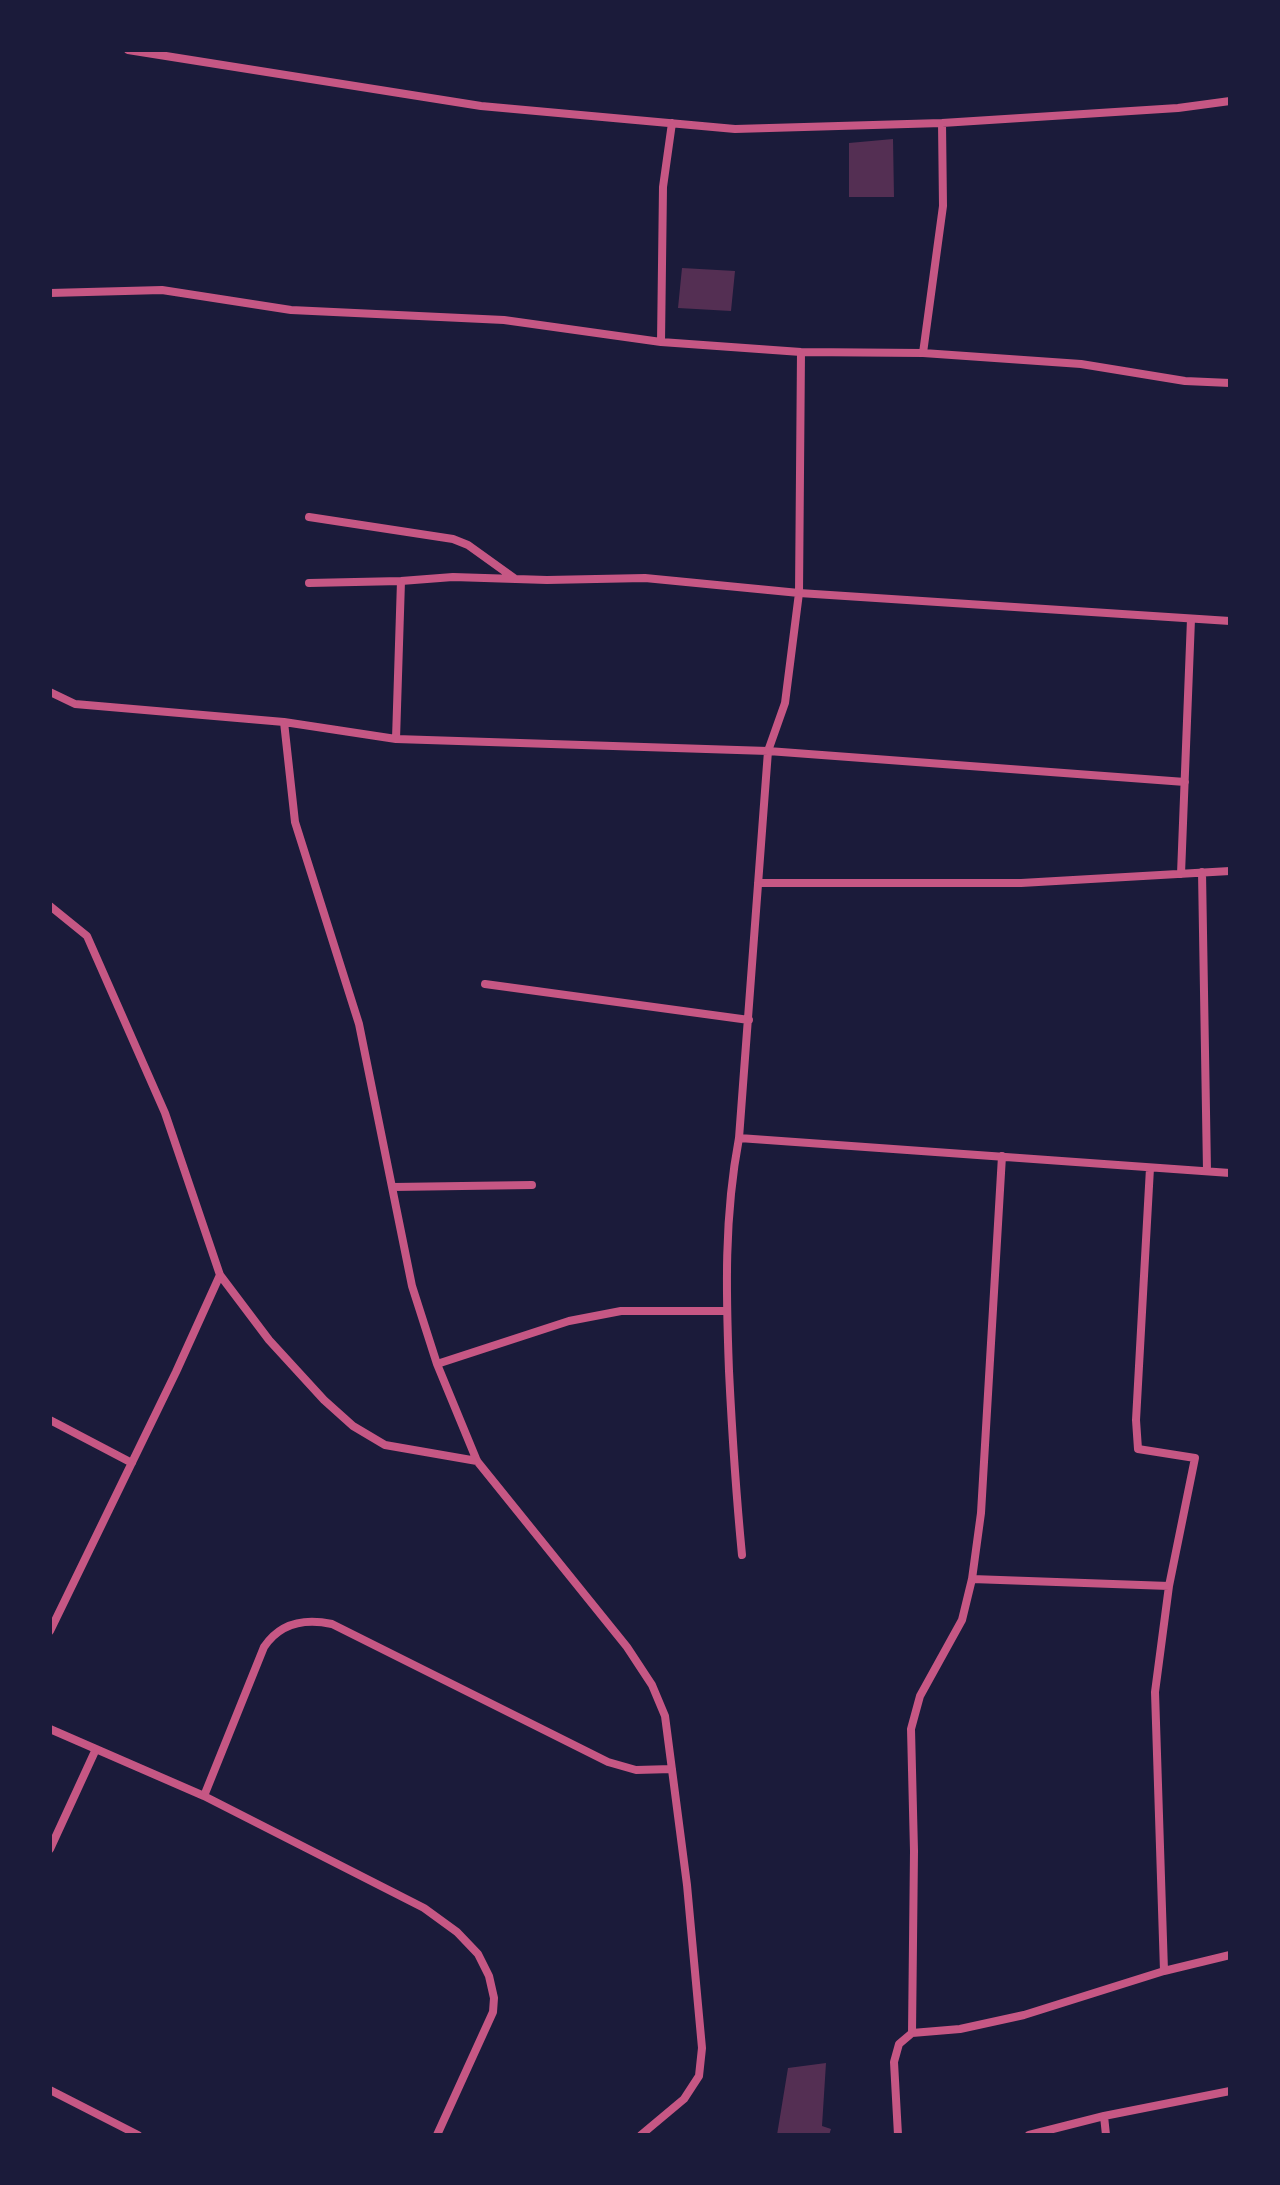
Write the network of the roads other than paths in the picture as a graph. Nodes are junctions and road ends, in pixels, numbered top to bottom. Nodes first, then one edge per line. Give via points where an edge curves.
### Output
1 (128, 50) edge
2 (1230, 101) edge
3 (672, 123) junction
4 (942, 123) junction
5 (50, 293) edge
6 (661, 342) junction
7 (801, 352) junction
8 (923, 353) junction
9 (1230, 383) edge
10 (309, 517) dead end
11 (514, 578) junction
12 (401, 581) junction
13 (309, 583) dead end
14 (799, 593) junction
15 (1191, 619) junction
16 (1230, 621) edge
17 (50, 692) edge
18 (284, 722) junction
19 (396, 739) junction
20 (768, 751) junction
21 (1185, 782) junction
22 (1230, 871) edge
23 (1202, 872) junction
24 (1181, 874) junction
25 (758, 883) junction
26 (51, 910) edge
27 (485, 984) dead end
28 (749, 1020) junction
29 (739, 1138) junction
30 (1002, 1156) junction
31 (1150, 1168) junction
32 (1207, 1171) junction
33 (1230, 1173) edge
34 (532, 1185) dead end
35 (393, 1187) junction
36 (220, 1275) junction
37 (726, 1311) junction
38 (437, 1364) junction
39 (50, 1420) edge
40 (477, 1461) junction
41 (132, 1463) junction
42 (742, 1555) dead end
43 (972, 1579) junction
44 (1169, 1586) junction
45 (50, 1631) edge
46 (50, 1729) edge
47 (96, 1749) junction
48 (672, 1769) junction
49 (204, 1796) junction
50 (50, 1849) edge
51 (1230, 1955) edge
52 (1164, 1971) junction
53 (912, 2033) junction
54 (50, 2090) edge
55 (1230, 2091) edge
56 (1104, 2116) junction
57 (116, 2131) edge
58 (138, 2135) edge
59 (437, 2135) edge
60 (641, 2135) edge
61 (898, 2135) edge
62 (1029, 2135) edge
63 (1106, 2135) edge

1 - 3 street via 481,106
2 - 4 street
3 - 4 street via 735,129
3 - 6 street via 663,187
4 - 8 street via 943,206
5 - 6 street via 162,290 291,310 504,320
6 - 7 street
7 - 8 street
7 - 14 street
8 - 9 street via 1081,364
10 - 11 street via 453,539
11 - 12 street
11 - 14 street via 645,578
12 - 13 street
12 - 19 street
14 - 15 street
14 - 20 street via 785,703
15 - 16 street
15 - 21 street
17 - 18 street via 75,704
18 - 19 street
18 - 35 street via 295,822 359,1024
19 - 20 street
20 - 21 street
20 - 25 street
21 - 24 street
22 - 23 street
23 - 24 street
23 - 32 street
24 - 25 street via 1021,883
25 - 28 street
26 - 36 street via 87,936 125,1017 165,1113
27 - 28 street
28 - 29 street
29 - 30 street
29 - 37 street via 728,1201
30 - 31 street
30 - 43 street via 981,1513
31 - 32 street
31 - 44 street via 1138,1449 1195,1458
32 - 33 street
34 - 35 street
35 - 38 street via 412,1286
36 - 40 street via 269,1340 353,1426 385,1445
36 - 41 street
37 - 38 street via 608,1313
37 - 42 street
38 - 40 street
39 - 41 street
40 - 48 street via 652,1685 665,1716
41 - 45 street
43 - 44 street
43 - 53 street via 962,1620 920,1696 911,1729
44 - 52 street via 1155,1692
46 - 47 street
47 - 49 street
47 - 50 street
48 - 49 street via 636,1770 608,1762 332,1624 302,1621 278,1631 264,1647
48 - 60 street via 702,2048 699,2076 684,2099
49 - 59 street via 424,1908 478,1954 489,1976 493,2012
51 - 52 street
52 - 53 street via 1024,2015
53 - 61 street via 899,2044 894,2062
54 - 57 street
55 - 56 street
56 - 62 street
56 - 63 street
57 - 58 street

